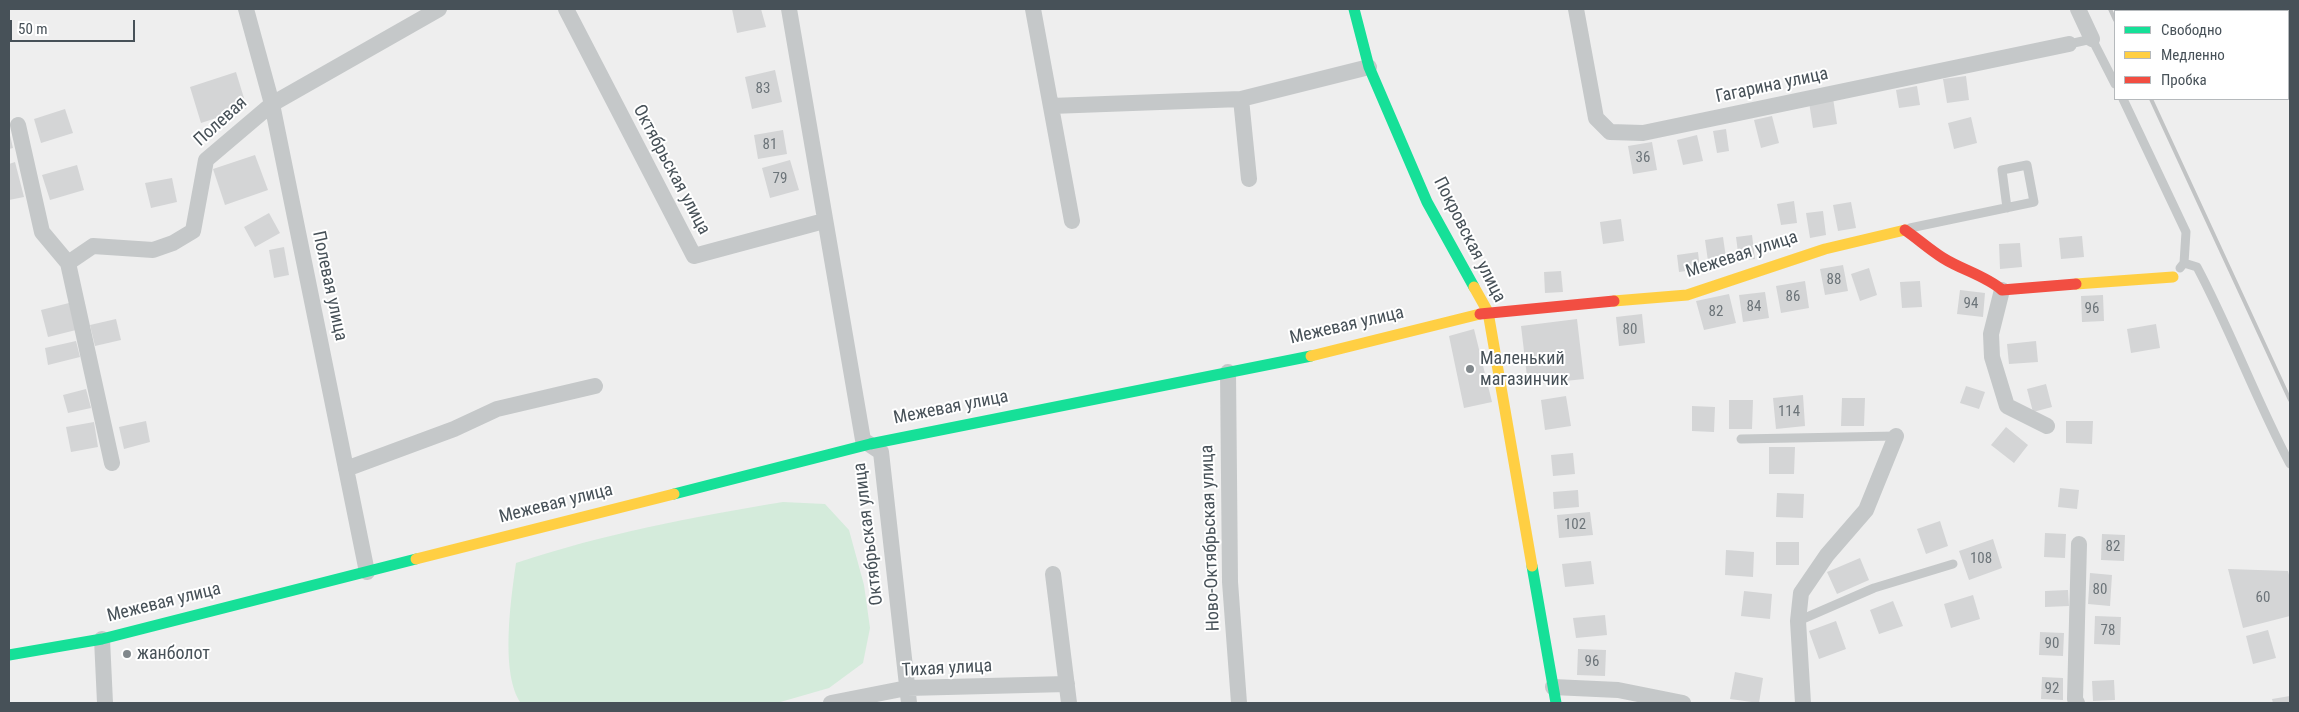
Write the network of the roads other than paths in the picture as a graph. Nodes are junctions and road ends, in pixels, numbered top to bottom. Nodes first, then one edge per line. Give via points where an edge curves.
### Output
1 (246, 9) edge
2 (439, 9) edge
3 (566, 9) edge
4 (789, 9) edge
5 (1033, 9) edge
6 (1354, 9) edge
7 (1576, 9) edge
8 (2078, 9) edge
9 (2092, 39) junction
10 (2069, 44) joint
11 (1369, 67) junction
12 (2114, 82) edge
13 (1240, 99) junction
14 (2122, 100) edge
15 (272, 104) junction
16 (1051, 106) junction
17 (18, 125) dead end
18 (1249, 179) dead end
19 (2007, 208) junction
20 (824, 221) junction
21 (1072, 221) dead end
22 (1904, 228) junction
23 (68, 263) junction
24 (2184, 263) junction
25 (2173, 277) joint
26 (2002, 290) junction
27 (1488, 312) junction
28 (1228, 372) junction
29 (595, 386) dead end
30 (2047, 426) dead end
31 (1896, 436) joint
32 (1740, 439) dead end
33 (870, 444) junction
34 (112, 463) dead end
35 (2290, 464) edge
36 (346, 469) junction
37 (2080, 544) dead end
38 (1952, 564) dead end
39 (367, 572) junction
40 (1054, 574) dead end
41 (1798, 621) junction
42 (102, 639) junction
43 (9, 655) edge
44 (1067, 684) junction
45 (1553, 687) junction
46 (908, 696) edge
47 (105, 703) edge
48 (831, 703) edge
49 (1069, 703) edge
50 (1239, 703) edge
51 (1556, 703) edge
52 (1683, 703) edge
53 (1803, 703) edge
54 (2077, 703) edge

1 - 15 street, Полевая улица
2 - 15 street, Полевая
3 - 20 street, Октябрьская улица via 694,256
4 - 20 street, Октябрьская улица
5 - 16 street
6 - 11 street, Покровская улица
7 - 10 street, Гагарина улица via 1596,118 1610,132 1643,133
8 - 9 street
9 - 10 lane
9 - 12 lane
11 - 13 street
11 - 27 street, Покровская улица via 1427,202
13 - 16 street
13 - 18 street
14 - 24 lane via 2186,232
15 - 23 street, Полевая via 206,160 193,231 153,250 93,246
15 - 36 street, Полевая улица
16 - 21 street
17 - 23 street via 42,232
19 - 19 lane, Межевая улица via 2034,202 2027,165 2002,170
19 - 22 lane, Межевая улица
20 - 33 street, Октябрьская улица via 863,440
22 - 26 street via 1943,258 1976,276 1991,280
22 - 27 street, Межевая улица via 1825,249 1687,295
23 - 34 street
24 - 25 lane
24 - 35 lane via 2197,267
25 - 26 street
26 - 30 street via 1991,334 1992,356 2008,406
27 - 28 street, Межевая улица via 1338,351
27 - 45 street, Покровская улица
28 - 33 street, Межевая улица
28 - 50 street, Ново-Октябрьская улица via 1230,582
29 - 36 street via 497,409 454,429
31 - 32 lane
31 - 41 street via 1866,510 1827,554 1801,593
33 - 39 street, Межевая улица
33 - 46 street, Октябрьская улица via 880,452
36 - 39 street, Полевая улица
37 - 54 street
38 - 41 lane via 1874,588
39 - 42 street, Межевая улица
40 - 44 street
41 - 53 street
42 - 43 street, Межевая улица
42 - 47 street
44 - 46 street, Тихая улица
44 - 49 street
45 - 51 street, Покровская улица
45 - 52 street via 1618,690
46 - 48 street, Тихая улица

